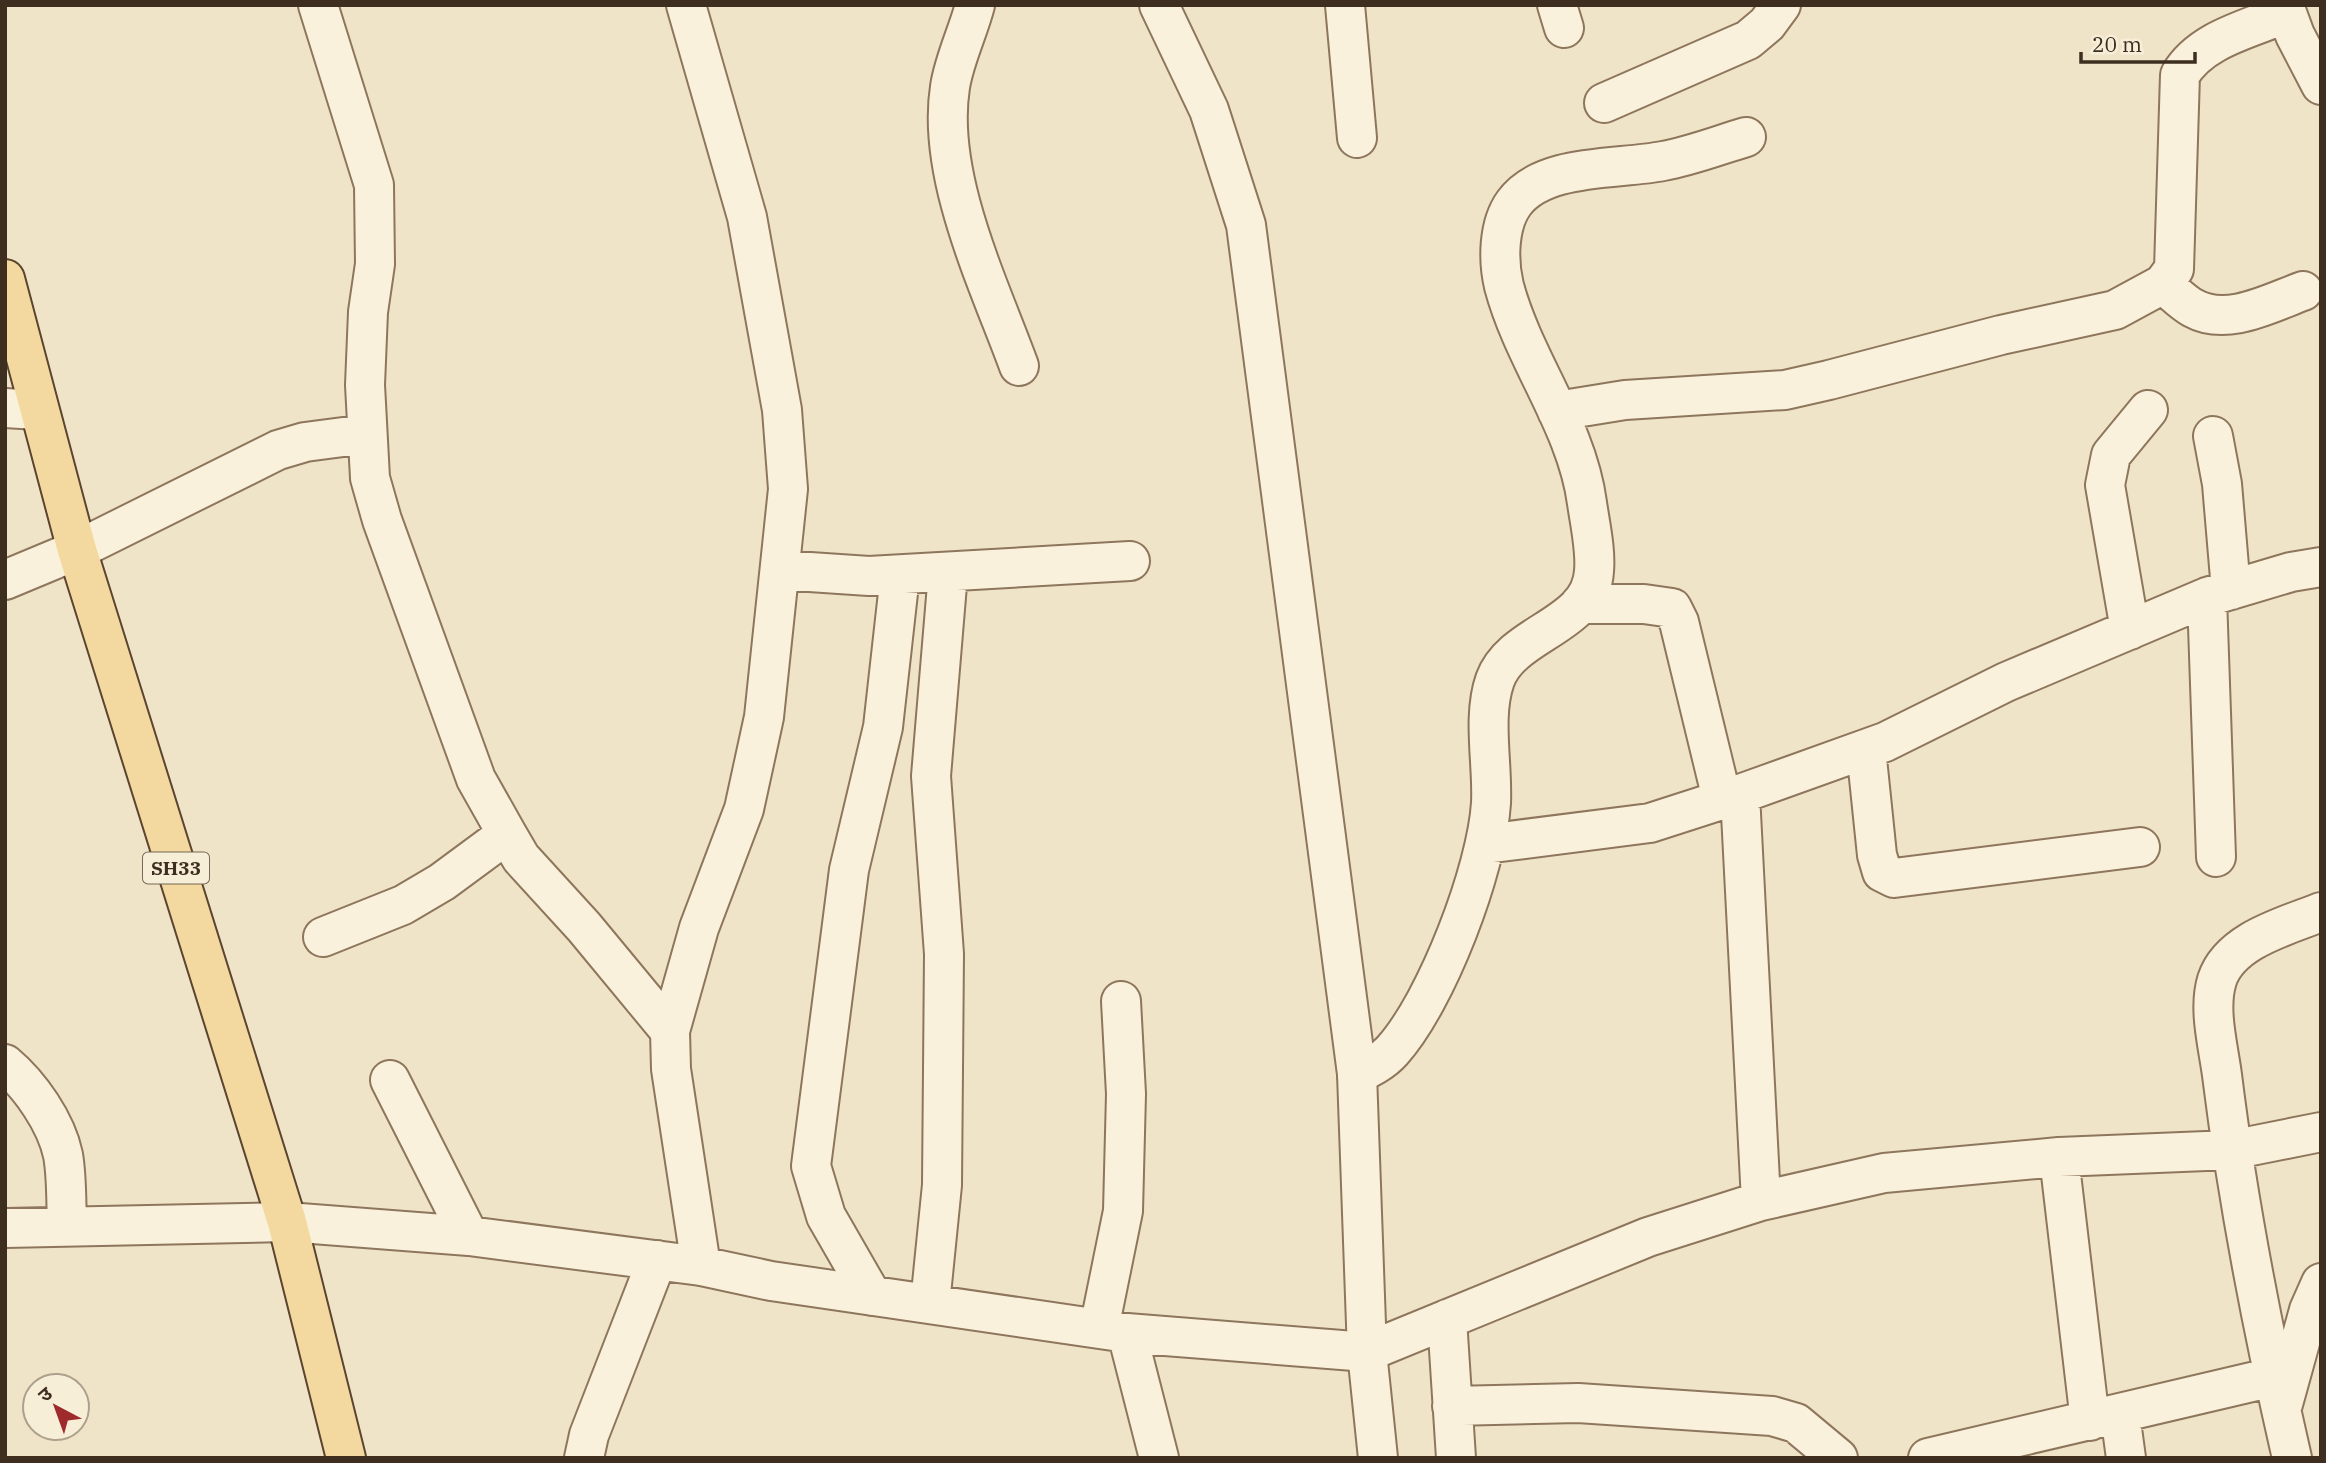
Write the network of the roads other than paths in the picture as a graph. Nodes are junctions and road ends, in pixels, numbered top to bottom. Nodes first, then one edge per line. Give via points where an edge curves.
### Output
1 (318, 5) edge
2 (686, 5) edge
3 (975, 5) edge
4 (1159, 5) edge
5 (1345, 5) edge
6 (1781, 5) edge
7 (2286, 9) edge
8 (2321, 85) edge
9 (1604, 103) dead end
10 (1745, 136) dead end
11 (1357, 138) dead end
12 (5, 279) edge
13 (2163, 284) junction
14 (2303, 291) dead end
15 (1019, 366) dead end
16 (22, 409) edge
17 (2148, 410) dead end
18 (1557, 411) junction
19 (366, 434) junction
20 (2213, 436) dead end
21 (77, 550) junction
22 (1130, 561) dead end
23 (2321, 567) edge
24 (780, 570) junction
25 (948, 573) junction
26 (900, 575) junction
27 (5, 580) edge
28 (2219, 594) junction
29 (1580, 604) junction
30 (2130, 630) junction
31 (1866, 749) junction
32 (1731, 797) junction
33 (507, 834) junction
34 (1485, 844) junction
35 (2140, 848) dead end
36 (2216, 857) dead end
37 (2321, 912) edge
38 (323, 937) dead end
39 (1121, 1001) dead end
40 (670, 1031) junction
41 (5, 1064) edge
42 (1357, 1074) junction
43 (390, 1080) dead end
44 (2321, 1132) edge
45 (2231, 1150) junction
46 (2059, 1157) junction
47 (1761, 1201) junction
48 (287, 1222) junction
49 (67, 1226) junction
50 (5, 1228) edge
51 (469, 1236) junction
52 (657, 1260) junction
53 (701, 1266) junction
54 (2321, 1283) edge
55 (872, 1296) junction
56 (930, 1304) junction
57 (1447, 1320) junction
58 (1113, 1331) junction
59 (1367, 1352) junction
60 (2277, 1393) junction
61 (1452, 1406) junction
62 (2105, 1418) junction
63 (346, 1458) edge
64 (584, 1458) edge
65 (1159, 1458) edge
66 (1378, 1458) edge
67 (1456, 1458) edge
68 (1838, 1458) edge
69 (1928, 1458) edge
70 (2126, 1458) edge
71 (2292, 1458) edge

1 - 19 street via 374,185 375,264 368,312
2 - 24 street via 747,216 771,342 788,489
3 - 15 street via 950,85 953,170
4 - 42 street via 1209,110 1246,225
5 - 11 street
6 - 9 street via 1748,40
7 - 8 street
7 - 13 street via 2203,48 2189,59 2180,75 2174,269
10 - 18 street via 1665,161 1557,175 1537,183 1515,202 1502,234 1504,284
12 - 16 main road, SH33
13 - 14 street via 2192,307 2225,315
13 - 18 street via 2115,310 1785,390 1625,400
16 - 21 main road, SH33
17 - 30 street via 2111,455 2105,485
18 - 29 street via 1579,465 1587,501 1594,570 1590,589
19 - 21 street via 278,450
19 - 33 street via 370,478 382,520 477,779
20 - 28 street via 2222,484
21 - 27 street
21 - 48 main road, SH33
22 - 25 street
23 - 28 street
24 - 26 street
24 - 40 street via 764,717 744,809 699,928
25 - 26 street
25 - 56 street via 931,776 944,954 942,1185
26 - 55 street via 883,727 849,870 811,1166 826,1216
28 - 30 street
28 - 36 street
29 - 32 street via 1672,608
29 - 34 street via 1521,646 1504,662 1495,680 1491,804
30 - 31 street via 2006,682 1939,718
31 - 32 street
31 - 35 street via 1877,855 1882,872 1895,878
32 - 34 street via 1650,823
32 - 47 street
33 - 38 street via 403,905
33 - 40 street via 521,858
34 - 42 street via 1453,948 1414,1022 1392,1051
37 - 45 street via 2242,948 2217,979 2213,1005
39 - 58 street via 1126,1094
40 - 53 street via 671,1069
41 - 49 street via 24,1080 63,1154
42 - 59 street
43 - 51 street
44 - 45 street
45 - 46 street
45 - 60 street
46 - 47 street via 1884,1173
46 - 62 street
47 - 57 street via 1647,1237
48 - 49 street
48 - 51 street
48 - 63 main road, SH33
49 - 50 street
51 - 52 street
52 - 53 street
52 - 64 street
53 - 55 street
54 - 60 street
55 - 56 street
56 - 58 street
57 - 59 street
57 - 61 street
58 - 59 street
58 - 65 street
59 - 66 street
60 - 62 street
60 - 71 street
61 - 67 street
61 - 68 street via 1578,1403 1772,1416 1796,1423
62 - 69 street
62 - 70 street

